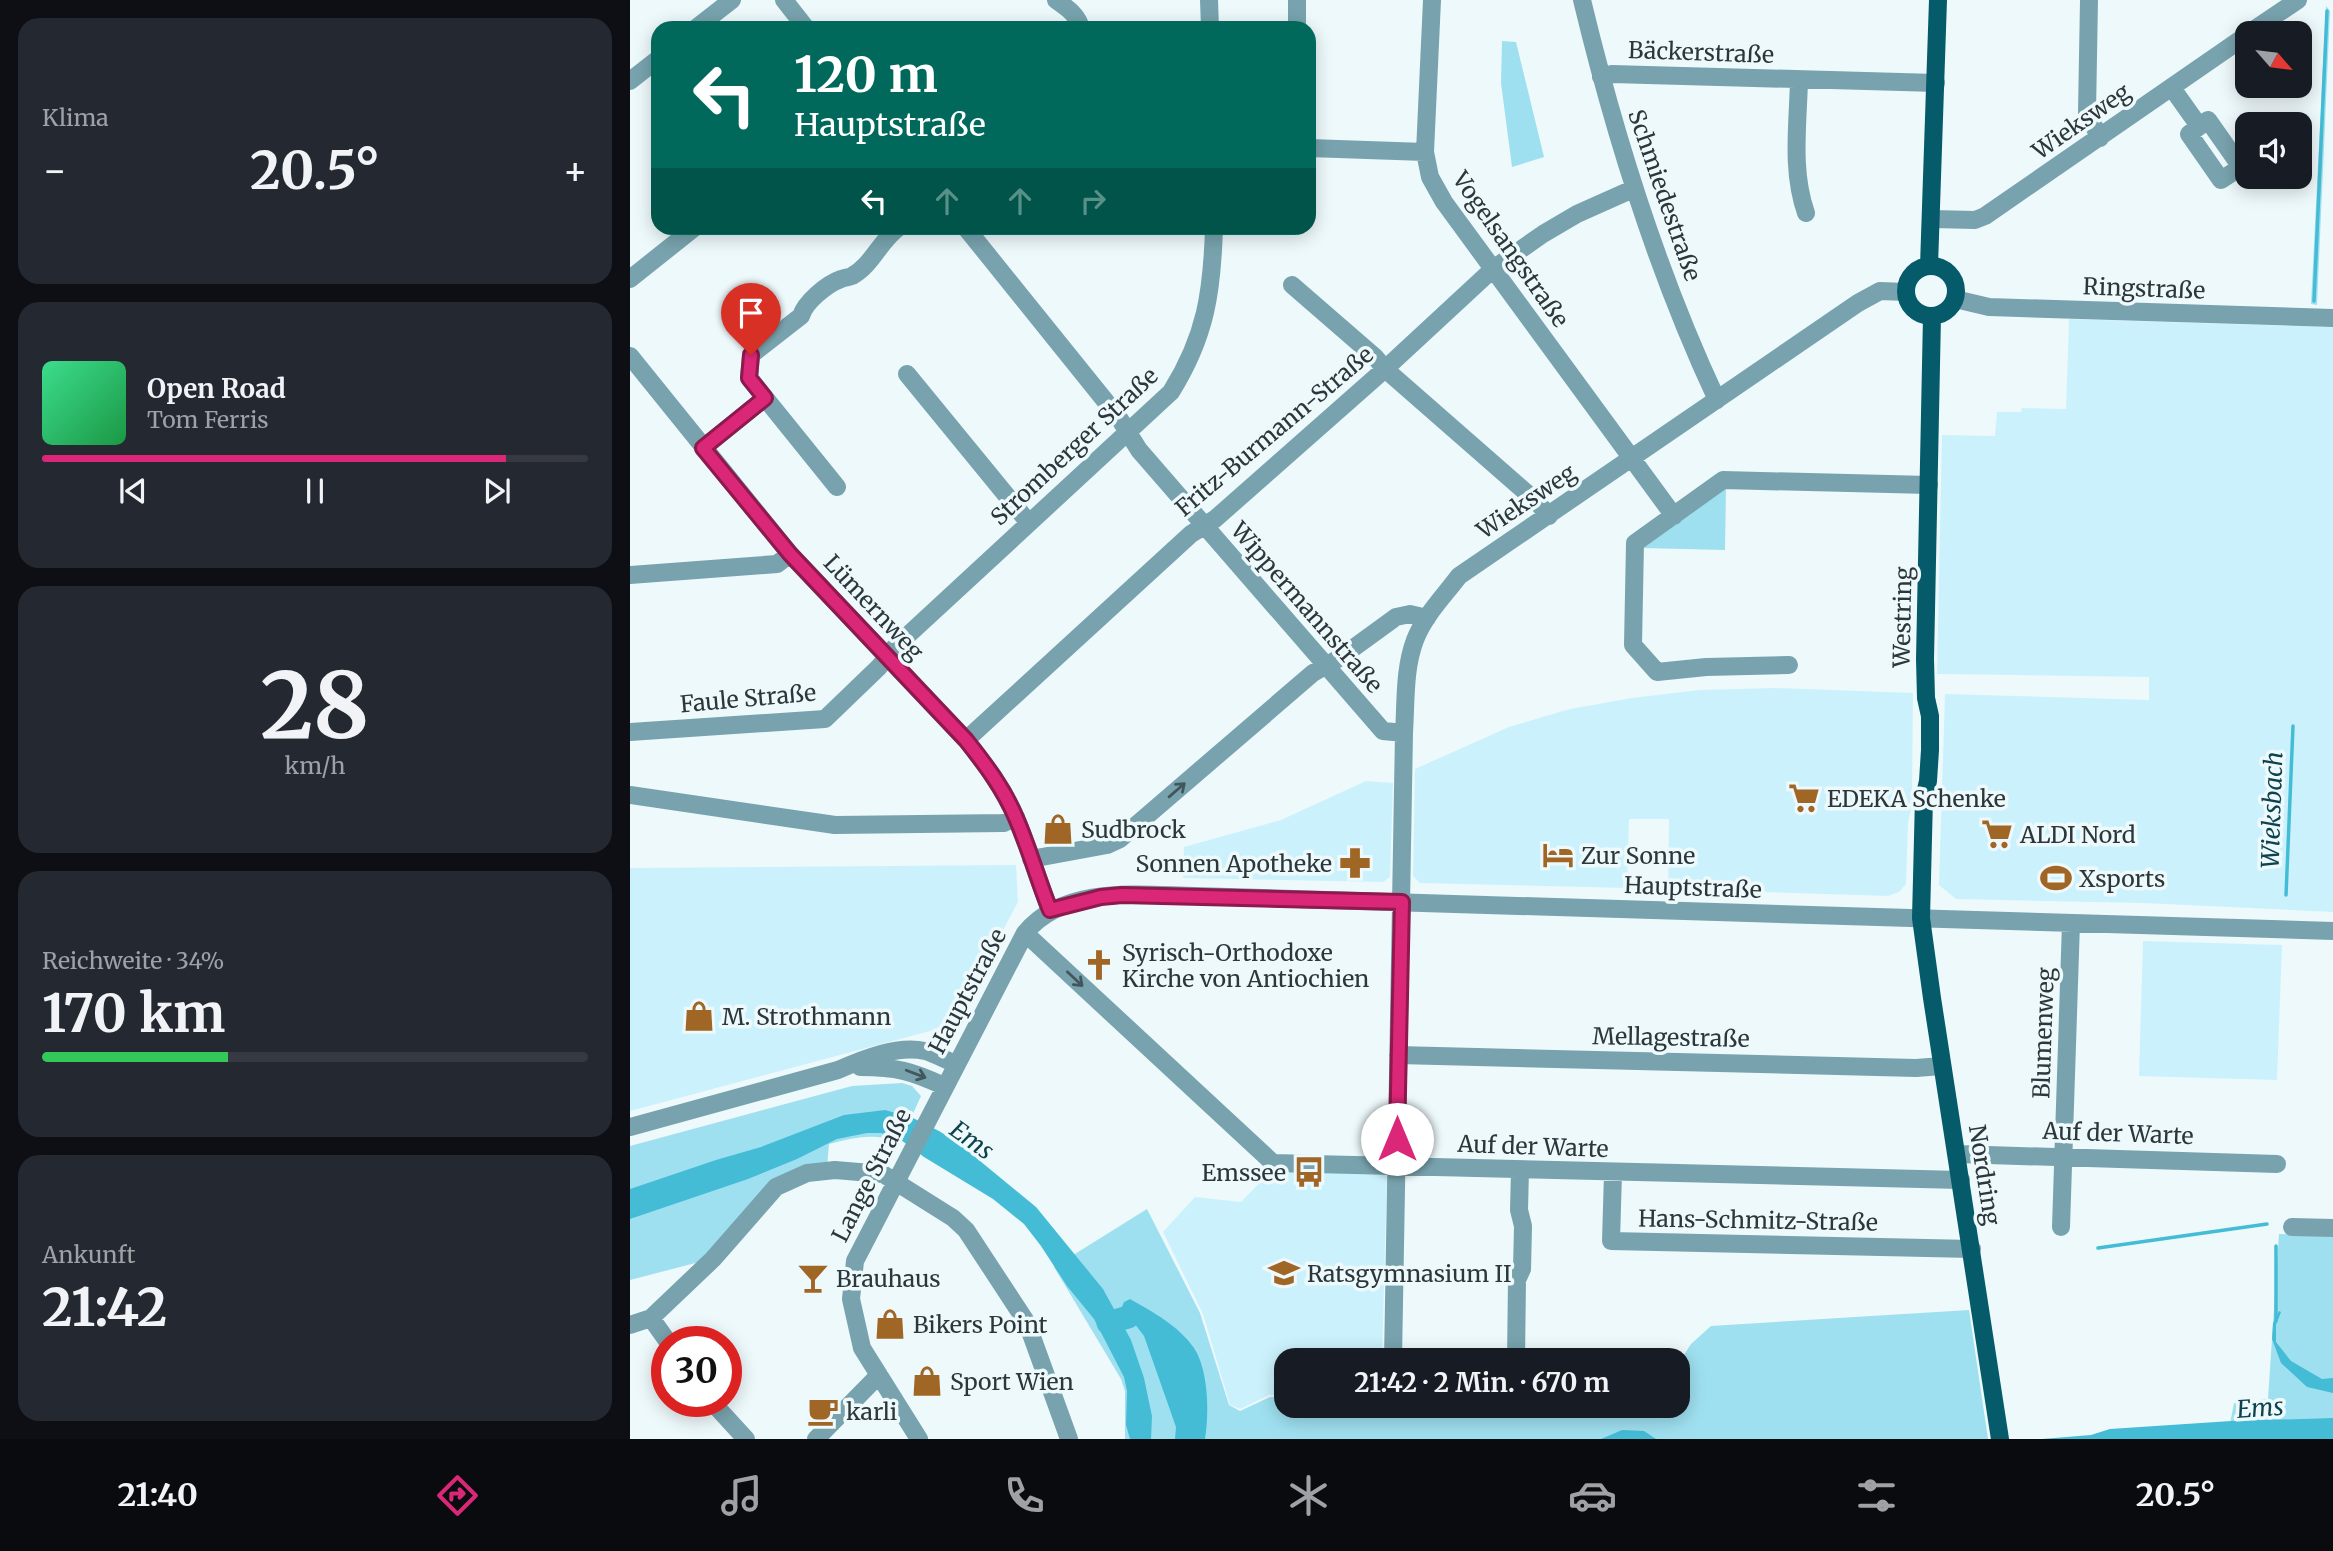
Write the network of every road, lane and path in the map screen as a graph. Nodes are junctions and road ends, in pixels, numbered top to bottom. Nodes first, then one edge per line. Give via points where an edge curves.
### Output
1 (732, 0) edge
2 (784, 0) edge
3 (1056, 0) edge
4 (1209, 0) edge
5 (1297, 0) edge
6 (1432, 0) edge
7 (1582, 0) edge
8 (1938, 0) edge
9 (2089, 0) edge
10 (2298, 0) edge
11 (705, 21) edge
12 (800, 21) edge
13 (1079, 21) edge
14 (1210, 21) edge
15 (1297, 21) edge
16 (2267, 21) edge
17 (2235, 43) edge
18 (651, 64) edge
19 (631, 77) edge
20 (1601, 77) junction
21 (1799, 80) junction
22 (1936, 83) junction
23 (2172, 88) junction
24 (2199, 126) dead end
25 (2100, 138) junction
26 (1316, 148) edge
27 (1425, 152) junction
28 (1633, 189) junction
29 (1806, 214) dead end
30 (1932, 219) junction
31 (685, 235) edge
32 (889, 235) edge
33 (972, 235) edge
34 (1214, 235) edge
35 (1929, 266) junction
36 (1493, 269) junction
37 (630, 279) edge
38 (1292, 285) dead end
39 (1906, 292) junction
40 (1955, 299) junction
41 (1932, 316) junction
42 (2333, 318) edge
43 (630, 356) edge
44 (1385, 369) junction
45 (907, 374) dead end
46 (765, 398) junction
47 (1717, 400) junction
48 (1128, 433) junction
49 (703, 448) junction
50 (1632, 458) junction
51 (1930, 485) junction
52 (838, 487) dead end
53 (1549, 516) junction
54 (1674, 516) junction
55 (1028, 523) junction
56 (1204, 526) junction
57 (790, 554) junction
58 (630, 575) edge
59 (1427, 618) junction
60 (887, 656) junction
61 (1326, 665) junction
62 (1789, 666) dead end
63 (630, 732) edge
64 (1404, 733) junction
65 (966, 740) junction
66 (630, 795) edge
67 (1016, 817) junction
68 (1031, 859) junction
69 (1402, 902) junction
70 (1050, 910) junction
71 (1921, 918) junction
72 (2071, 923) junction
73 (2333, 931) edge
74 (1025, 933) junction
75 (1398, 1055) junction
76 (956, 1064) junction
77 (1942, 1066) junction
78 (838, 1070) junction
79 (944, 1086) junction
80 (630, 1127) edge
81 (1957, 1153) junction
82 (2064, 1156) junction
83 (2277, 1164) dead end
84 (1397, 1166) junction
85 (1520, 1170) junction
86 (1613, 1173) junction
87 (895, 1180) junction
88 (1961, 1180) junction
89 (2062, 1227) dead end
90 (2292, 1227) dead end
91 (2333, 1228) edge
92 (1972, 1249) junction
93 (651, 1318) junction
94 (630, 1325) edge
95 (657, 1326) edge
96 (1393, 1348) edge
97 (1516, 1348) edge
98 (879, 1375) junction
99 (726, 1417) edge
100 (1999, 1432) edge
101 (746, 1439) edge
102 (816, 1439) edge
103 (919, 1439) edge
104 (1069, 1439) edge

1 - 11 street
2 - 12 street
3 - 13 street
4 - 14 street
5 - 15 street
6 - 27 street, Vogelsangstraße
7 - 20 street, Schmiedestraße
8 - 22 main road
9 - 25 street via 2087,113
10 - 16 street, Wieksweg
17 - 23 street, Wieksweg
18 - 19 street
20 - 21 street, Bäckerstraße
20 - 28 street, Schmiedestraße
21 - 22 street, Bäckerstraße
21 - 29 street, Bäckerstraße via 1796,173
22 - 30 main road
23 - 24 street
23 - 25 street, Wieksweg
25 - 30 street, Wieksweg via 1984,216
26 - 27 street
27 - 36 street, Vogelsangstraße via 1441,199
28 - 36 street, Fritz-Burmann-Straße via 1577,214
28 - 47 street, Schmiedestraße via 1693,350
30 - 35 main road
31 - 37 street
32 - 46 street via 870,260 804,306 801,316 751,355 749,378
33 - 48 street, Wippermannstraße
34 - 48 street, Stromberger Straße via 1212,282 1197,344 1171,392
35 - 39 main road via 1913,274
35 - 40 main road via 1948,272 1954,280
36 - 44 street, Fritz-Burmann-Straße
36 - 50 street, Vogelsangstraße
38 - 44 street
39 - 41 main road via 1914,309
39 - 47 street, Wieksweg via 1880,291 1858,303
40 - 41 main road via 1942,314
40 - 42 street, Ringstraße via 1989,307
41 - 51 main road, Westring
43 - 49 street, Lümernweg
44 - 53 street
44 - 56 street, Fritz-Burmann-Straße
45 - 55 street
46 - 49 street
46 - 52 street
47 - 50 street, Wieksweg
48 - 55 street, Stromberger Straße
48 - 56 street, Wippermannstraße
49 - 57 street, Lümernweg
50 - 53 street, Wieksweg
50 - 54 street, Vogelsangstraße
51 - 54 street via 1723,480
51 - 71 main road, Westring via 1925,659 1930,763 1924,798
53 - 59 street, Wieksweg via 1460,576
54 - 62 street via 1635,542 1633,645 1657,672
55 - 60 street, Stromberger Straße
56 - 61 street, Wippermannstraße
56 - 65 street, Fritz-Burmann-Straße
57 - 58 street via 777,564
57 - 60 street, Lümernweg
59 - 61 street via 1396,617
59 - 64 street, Wieksweg via 1409,662
60 - 63 street, Faule Straße via 825,719
60 - 65 street, Lümernweg
61 - 64 street, Wippermannstraße via 1383,732
68 -> 61 street via 1120,839
64 - 69 street, Wieksweg
65 - 67 street, Lümernweg
66 - 67 street via 835,825 1003,823
67 - 68 street, Lümernweg
68 - 70 street, Lümernweg
69 - 70 street, Hauptstraße via 1122,895
69 - 71 street, Hauptstraße
69 - 75 street, Wieksweg
70 - 74 street, Hauptstraße
71 - 72 street, Hauptstraße
71 - 77 main road, Nordring
72 - 73 street, Hauptstraße
72 - 82 street, Blumenweg
74 - 76 street, Hauptstraße
74 -> 84 street, Auf der Warte via 1273,1163
75 - 77 street, Mellagestraße
75 - 84 street, Wieksweg
76 - 78 street via 920,1050 899,1051
76 - 79 street, Hauptstraße
77 - 81 main road, Nordring
78 -> 79 street via 893,1067
78 - 80 street
79 - 87 street, Lange Straße
81 - 82 street, Auf der Warte
81 - 88 main road, Nordring
82 - 83 street, Auf der Warte
82 - 89 street, Blumenweg
84 - 85 street, Auf der Warte
84 - 96 street, Wieksweg
85 - 86 street, Auf der Warte
85 - 97 street via 1523,1226
86 - 88 street, Auf der Warte
86 - 92 street, Hans-Schmitz-Straße via 1611,1241
87 - 93 street via 883,1174 835,1170 807,1173 776,1187 713,1259
87 - 98 street, Lange Straße via 855,1261 851,1298 862,1348
87 - 104 street via 953,1218 993,1269 1027,1323
88 - 92 main road, Nordring
90 - 91 street
92 - 100 main road, Nordring
93 - 94 street
93 - 95 street
98 - 102 street
98 - 103 street, Lange Straße
99 - 101 street

